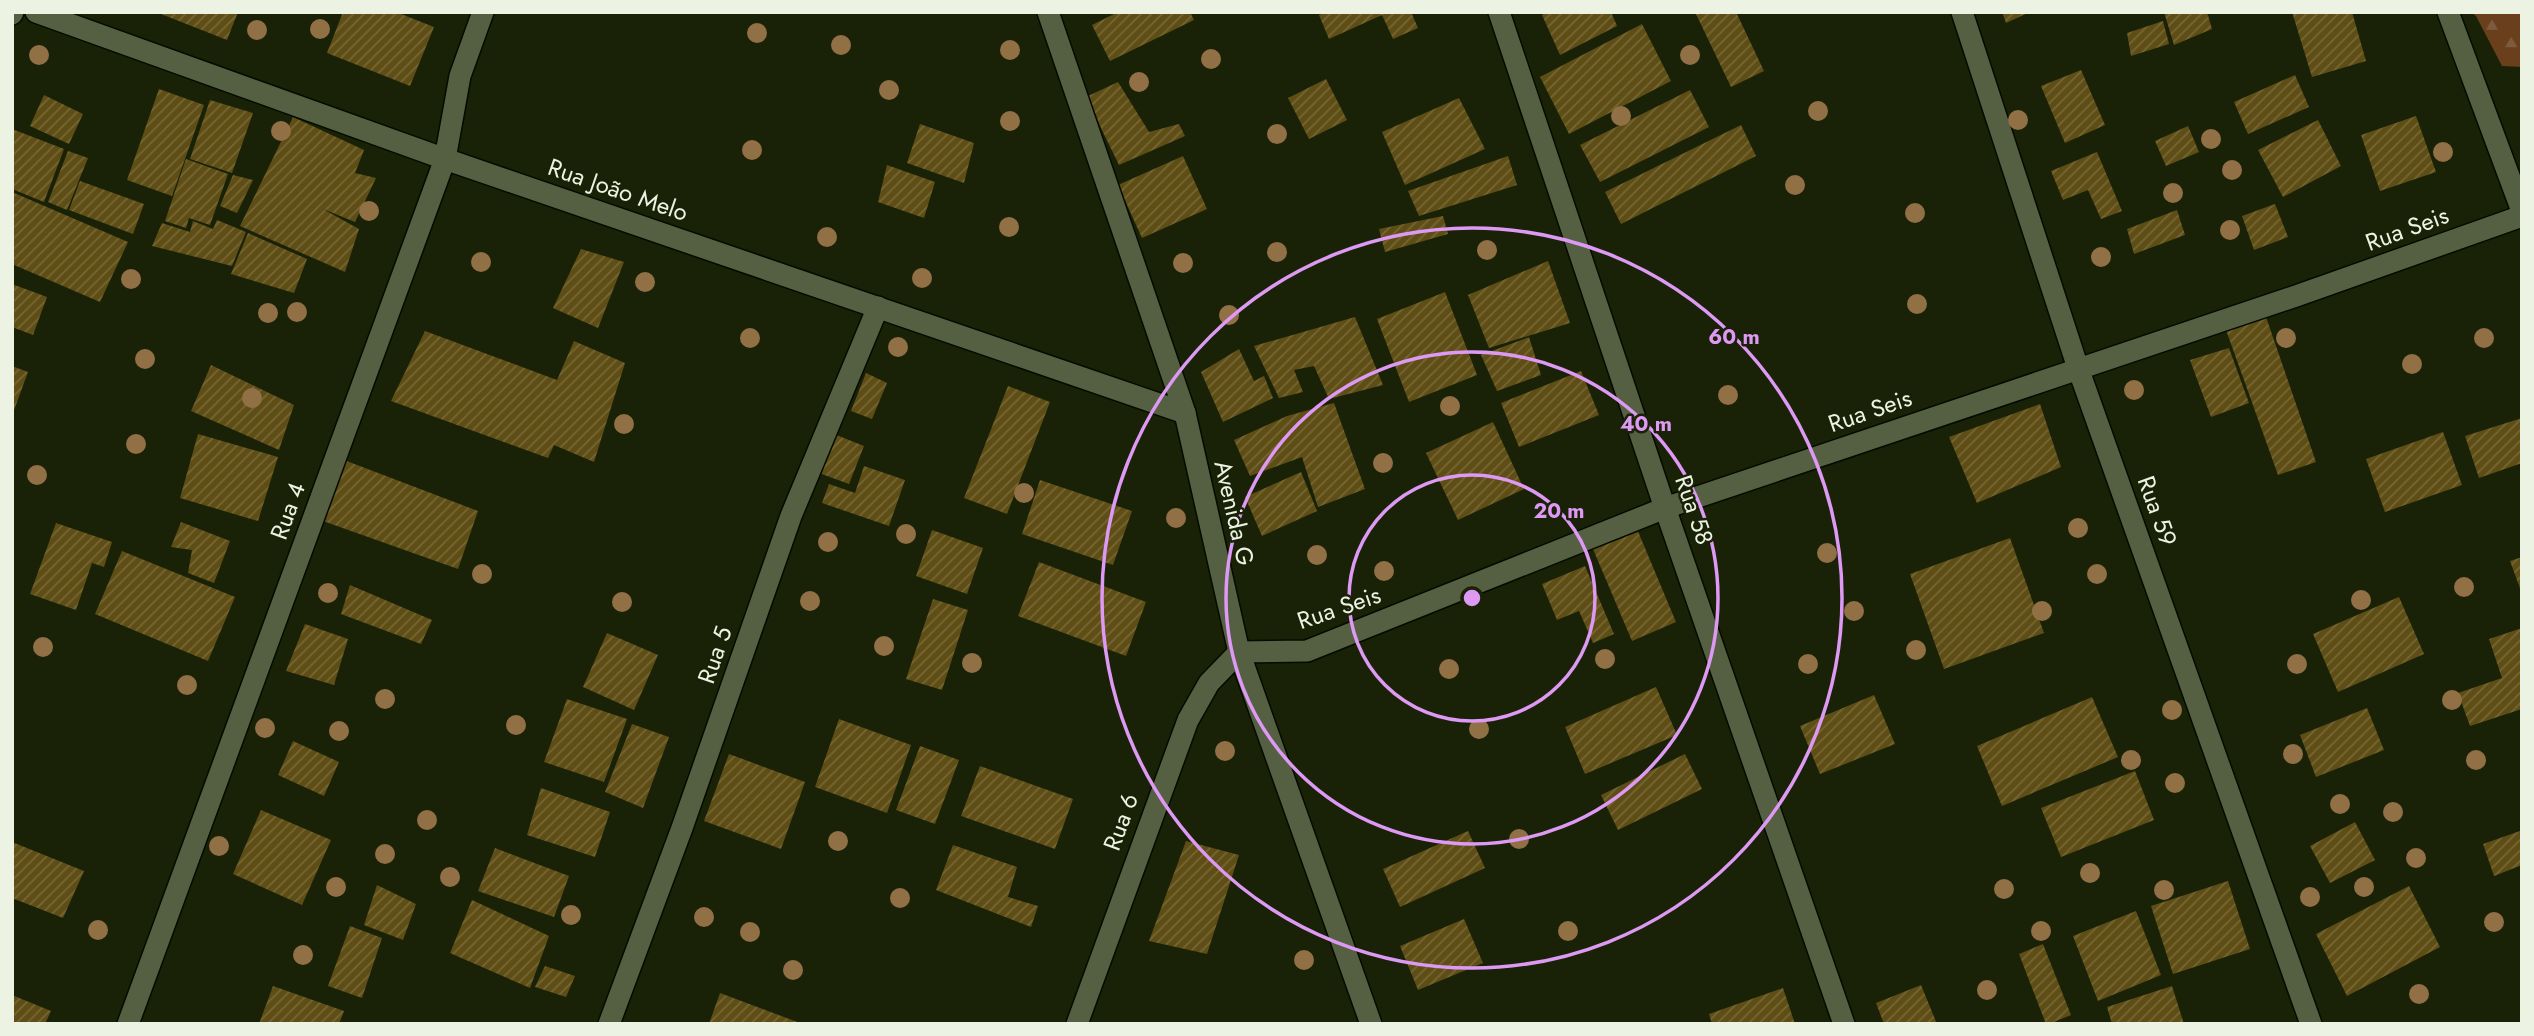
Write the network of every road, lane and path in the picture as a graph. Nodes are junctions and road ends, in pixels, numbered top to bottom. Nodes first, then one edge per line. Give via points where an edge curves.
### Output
1 (36, 12) edge
2 (482, 12) edge
3 (1048, 12) edge
4 (1499, 12) edge
5 (1962, 12) edge
6 (2448, 12) edge
7 (445, 159) junction
8 (2522, 214) edge
9 (878, 307) junction
10 (2078, 368) junction
11 (1185, 414) junction
12 (1665, 508) junction
13 (1239, 652) junction
14 (128, 1024) edge
15 (608, 1024) edge
16 (1077, 1024) edge
17 (1371, 1024) edge
18 (1844, 1024) edge
19 (2311, 1024) edge

1 - 7 street, Rua João Melo
2 - 7 street, Rua 4 via 460,76
3 - 11 street, Avenida G
4 - 12 street, Rua 58
5 - 10 street, Rua 59
6 - 8 street
7 - 9 street, Rua João Melo
7 - 14 street, Rua 4
8 - 10 street, Rua Seis
9 - 11 street, Rua João Melo
9 - 15 street, Rua 5 via 791,516
10 - 12 street, Rua Seis
10 - 19 street, Rua 59
11 - 13 street, Avenida G
12 - 13 street, Rua Seis via 1307,651
12 - 18 street, Rua 58
13 - 16 street, Rua 6 via 1209,683 1188,720
13 - 17 street, Avenida G

